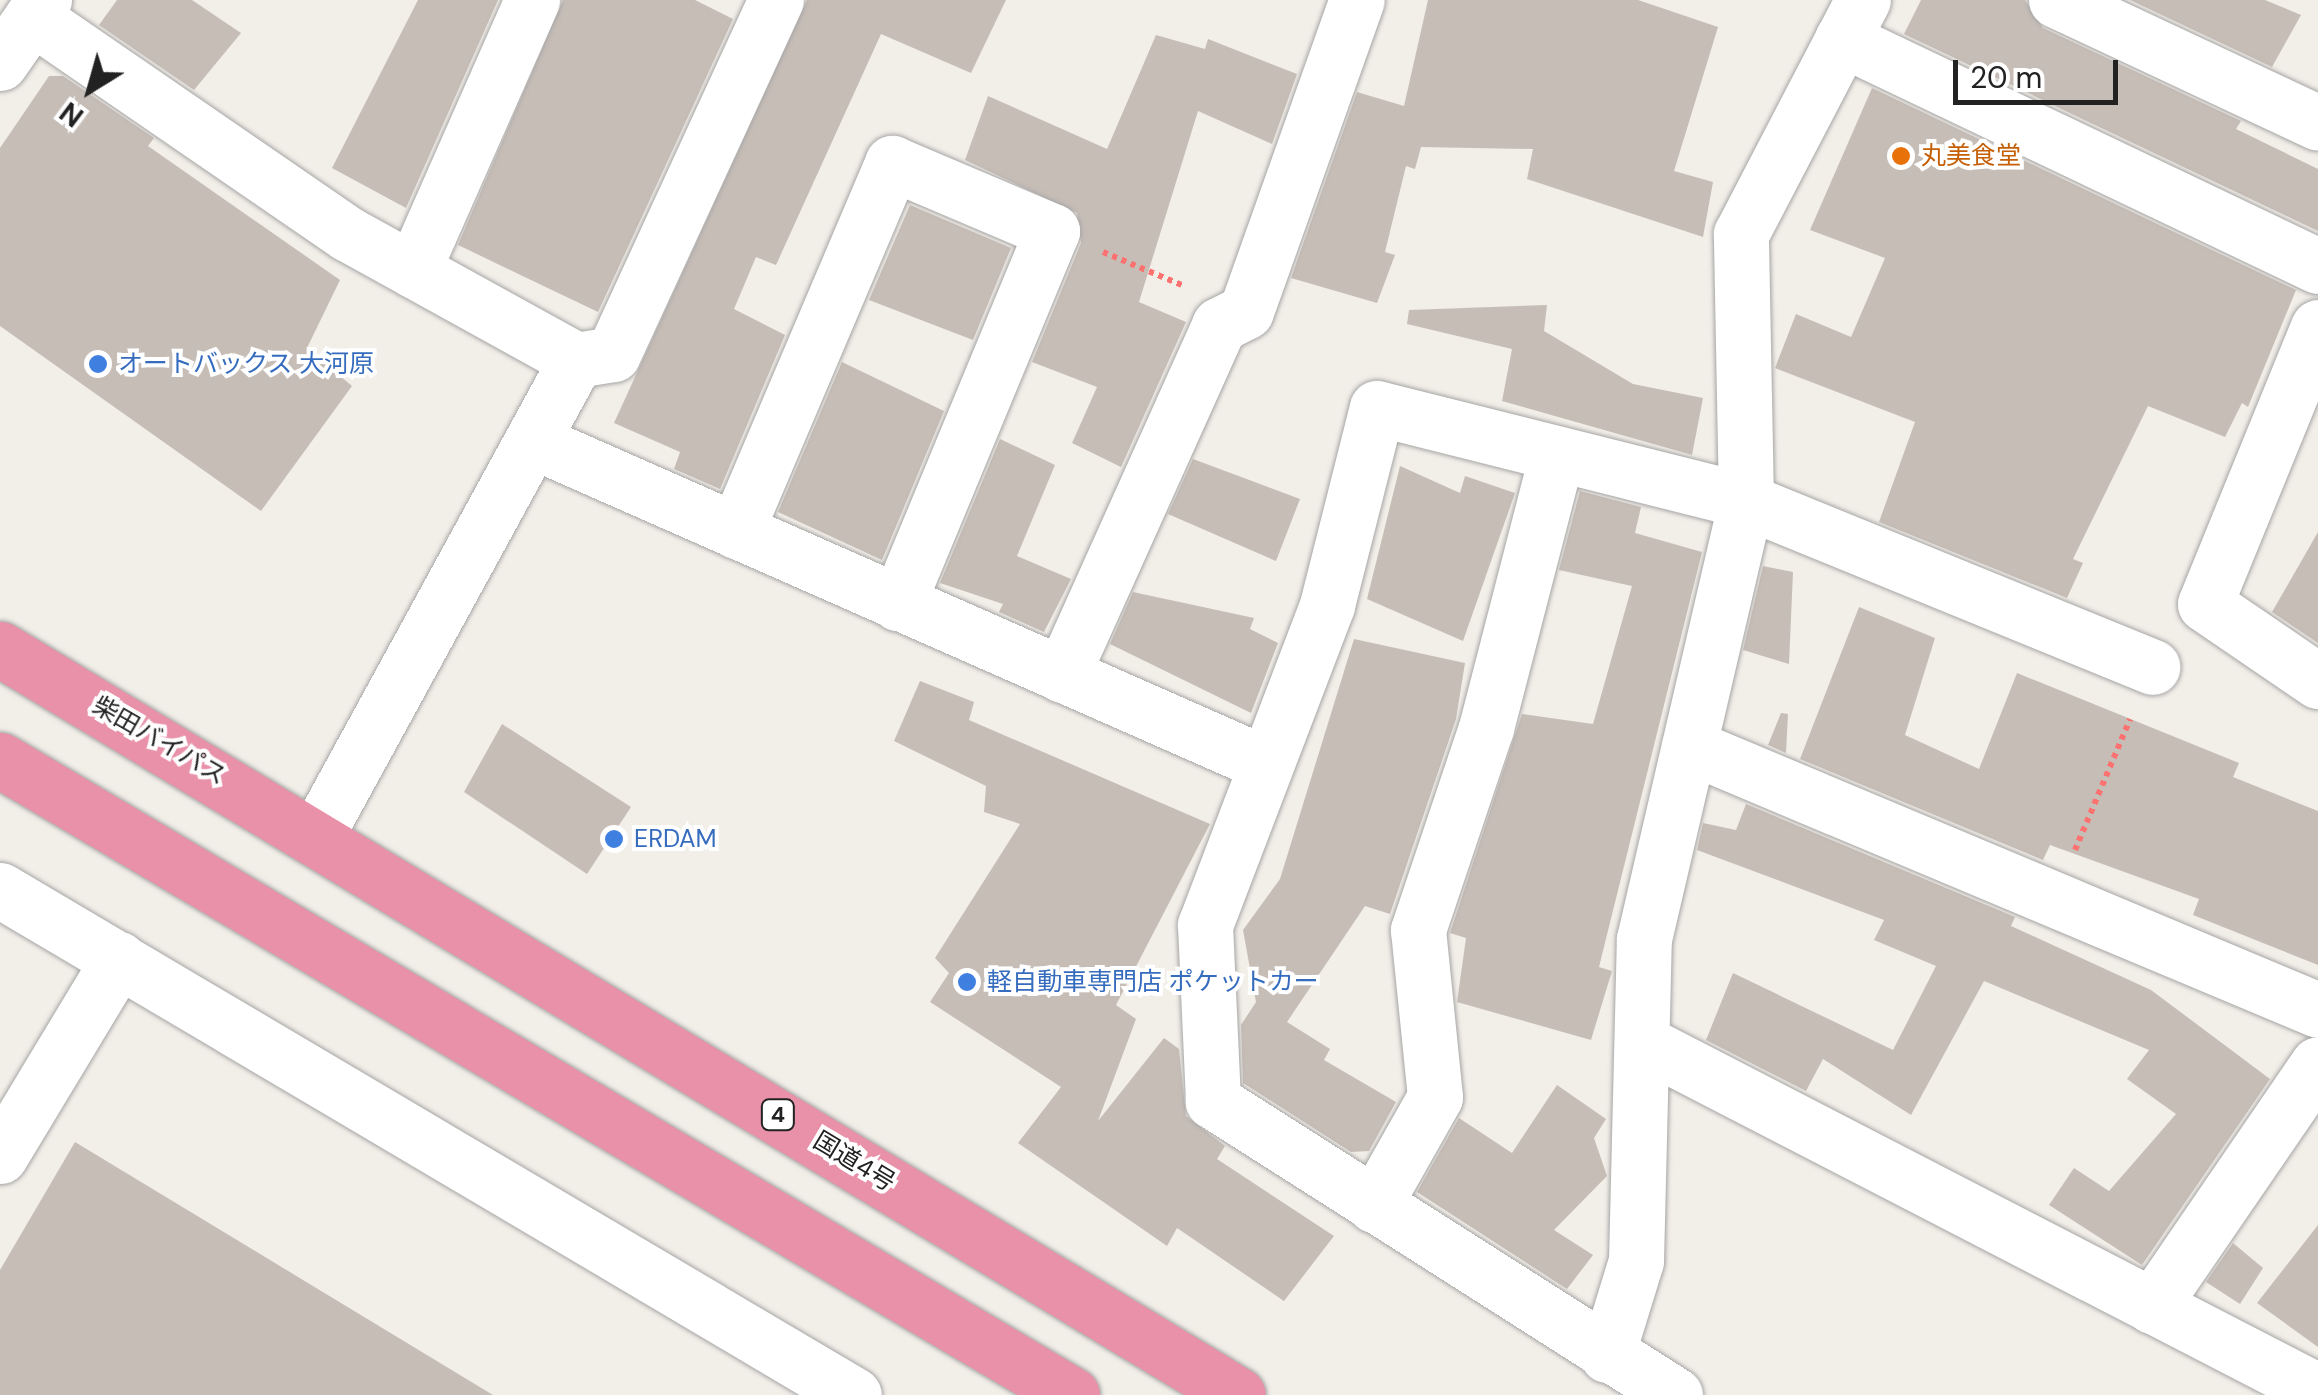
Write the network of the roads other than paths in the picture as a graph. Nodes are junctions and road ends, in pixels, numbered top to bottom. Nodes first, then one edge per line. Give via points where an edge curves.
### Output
1 (532, 0) edge
2 (776, 0) edge
3 (1357, 0) edge
4 (2056, 0) edge
5 (38, 9) edge
6 (1852, 20) edge
7 (0, 63) edge
8 (2318, 123) edge
9 (2318, 266) edge
10 (413, 270) junction
11 (2318, 327) edge
12 (576, 360) junction
13 (533, 442) junction
14 (1556, 458) junction
15 (1746, 502) junction
16 (736, 531) junction
17 (898, 602) junction
18 (0, 648) edge
19 (2152, 667) road end
20 (1062, 675) junction
21 (2318, 681) edge
22 (1689, 746) junction
23 (0, 760) edge
24 (1266, 764) junction
25 (318, 834) junction
26 (0, 890) edge
27 (120, 959) junction
28 (2318, 1010) edge
29 (1642, 1042) junction
30 (2318, 1064) edge
31 (0, 1156) edge
32 (1374, 1205) junction
33 (2152, 1306) junction
34 (1606, 1355) junction
35 (2312, 1391) edge
36 (854, 1395) edge
37 (1072, 1395) edge
38 (1238, 1395) edge
39 (1675, 1395) edge

1 - 10 street
2 - 12 street via 613,354
3 - 20 street via 1246,311 1219,325
4 - 8 street
5 - 7 street
5 - 10 street
6 - 9 street
6 - 15 street via 1741,234
10 - 12 street
11 - 21 street via 2205,604
12 - 13 street
13 - 16 street
13 - 25 street
14 - 15 street
14 - 24 street via 1377,408 1327,605
14 - 32 street via 1486,728 1418,930 1435,1097
15 - 19 street
15 - 22 street
16 - 17 street
16 - 17 street via 892,163 1052,231
17 - 20 street
18 - 25 highway, 柴田バイパス / 4
20 - 24 street
22 - 28 street
22 - 29 street via 1644,939
23 - 37 highway
24 - 32 street via 1205,925 1214,1101
25 - 38 highway, 国道4号 / 4
26 - 27 street
27 - 31 street
27 - 36 street
29 - 33 street
29 - 34 street via 1636,1261
30 - 33 street
32 - 34 street
33 - 35 street
34 - 39 street

